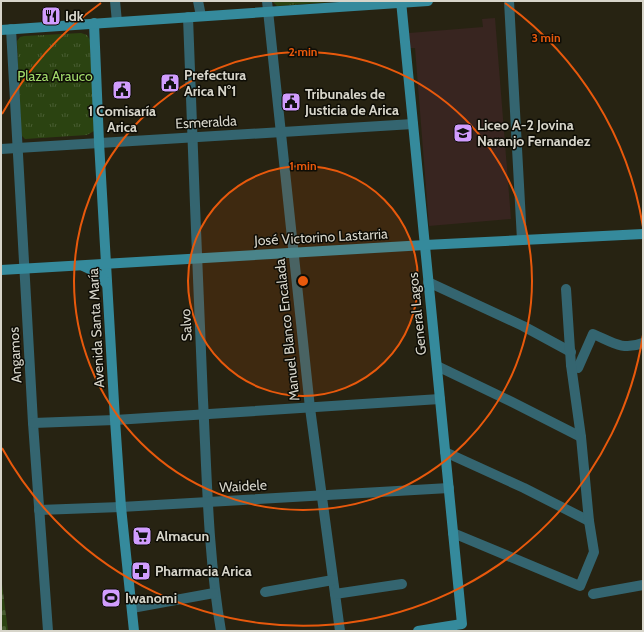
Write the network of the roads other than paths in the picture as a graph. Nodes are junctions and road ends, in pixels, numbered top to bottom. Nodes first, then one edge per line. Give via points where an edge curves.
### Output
1 (115, 1) edge
2 (198, 1) edge
3 (267, 1) edge
4 (428, 1) edge
5 (509, 1) edge
6 (401, 2) edge
7 (268, 12) junction
8 (201, 16) junction
9 (188, 17) junction
10 (117, 22) junction
11 (94, 24) junction
12 (6, 29) edge
13 (413, 124) junction
14 (281, 132) junction
15 (192, 136) junction
16 (99, 142) junction
17 (17, 147) junction
18 (1, 148) edge
19 (643, 234) edge
20 (522, 240) junction
21 (425, 245) junction
22 (294, 253) junction
23 (197, 258) junction
24 (107, 264) junction
25 (80, 266) junction
26 (24, 269) junction
27 (1, 270) edge
28 (428, 282) junction
29 (107, 285) junction
30 (566, 289) dead end
31 (643, 343) edge
32 (571, 352) junction
33 (571, 365) junction
34 (437, 366) junction
35 (440, 399) junction
36 (310, 408) junction
37 (204, 414) junction
38 (115, 420) junction
39 (33, 423) junction
40 (581, 437) junction
41 (445, 452) junction
42 (449, 488) junction
43 (322, 495) junction
44 (208, 502) junction
45 (121, 506) junction
46 (39, 510) junction
47 (589, 521) junction
48 (453, 533) junction
49 (333, 580) junction
50 (402, 584) dead end
51 (643, 585) edge
52 (265, 592) dead end
53 (214, 593) junction
54 (335, 594) junction
55 (593, 594) dead end
56 (132, 608) junction
57 (48, 631) edge
58 (134, 631) edge
59 (221, 631) edge
60 (340, 631) edge
61 (418, 631) edge

1 - 10 street
2 - 8 street
3 - 7 street, Manuel Blanco Encalada
4 - 6 street
5 - 20 street
6 - 7 street
6 - 13 street, General Lagos
7 - 8 street
7 - 14 street, Manuel Blanco Encalada
8 - 9 street
9 - 10 street
9 - 15 street, Salvo
10 - 11 street
11 - 12 street
11 - 16 street, Avenida Santa María
12 - 17 street, Angamos
13 - 14 street, Esmeralda
13 - 21 street, General Lagos
14 - 15 street, Esmeralda
14 - 22 street, Manuel Blanco Encalada
15 - 16 street, Esmeralda
15 - 23 street, Salvo
16 - 17 street, Esmeralda
16 - 24 street, Avenida Santa María
17 - 18 street, Esmeralda
17 - 26 street, Angamos
19 - 20 street, José Victorino Lastarria
20 - 21 street, José Victorino Lastarria
21 - 22 street, José Victorino Lastarria
21 - 28 street, General Lagos
22 - 23 street, José Victorino Lastarria
22 - 36 street, Manuel Blanco Encalada
23 - 24 street, José Victorino Lastarria
23 - 37 street, Salvo
24 - 25 street, José Victorino Lastarria
24 - 29 street, Avenida Santa María
25 - 26 street, José Victorino Lastarria
25 - 29 street via 97,273
26 - 27 street, José Victorino Lastarria
26 - 39 street, Angamos
28 - 32 street via 524,326
28 - 34 street, General Lagos
29 - 38 street, Avenida Santa María
30 - 32 street
31 - 33 street via 625,347 593,334 578,368
32 - 33 street
33 - 40 street
34 - 35 street, General Lagos
34 - 40 street
35 - 36 street
35 - 41 street, General Lagos
36 - 37 street
36 - 43 street, Manuel Blanco Encalada
37 - 38 street
37 - 44 street, Salvo
38 - 39 street
38 - 45 street, Avenida Santa María
39 - 46 street, Angamos
40 - 47 street
41 - 42 street, General Lagos
41 - 47 street
42 - 43 street, Waidele
42 - 48 street, General Lagos
43 - 44 street, Waidele
43 - 49 street, Manuel Blanco Encalada
44 - 45 street, Waidele
44 - 53 street, Salvo
45 - 46 street, Waidele
45 - 56 street, Avenida Santa María
46 - 57 street, Angamos
47 - 48 street via 594,552 580,586
48 - 61 street, General Lagos via 462,624
49 - 52 street
49 - 54 street, Manuel Blanco Encalada
50 - 54 street
51 - 55 street
53 - 56 street
53 - 59 street, Salvo
54 - 60 street, Manuel Blanco Encalada
56 - 58 street, Avenida Santa María

